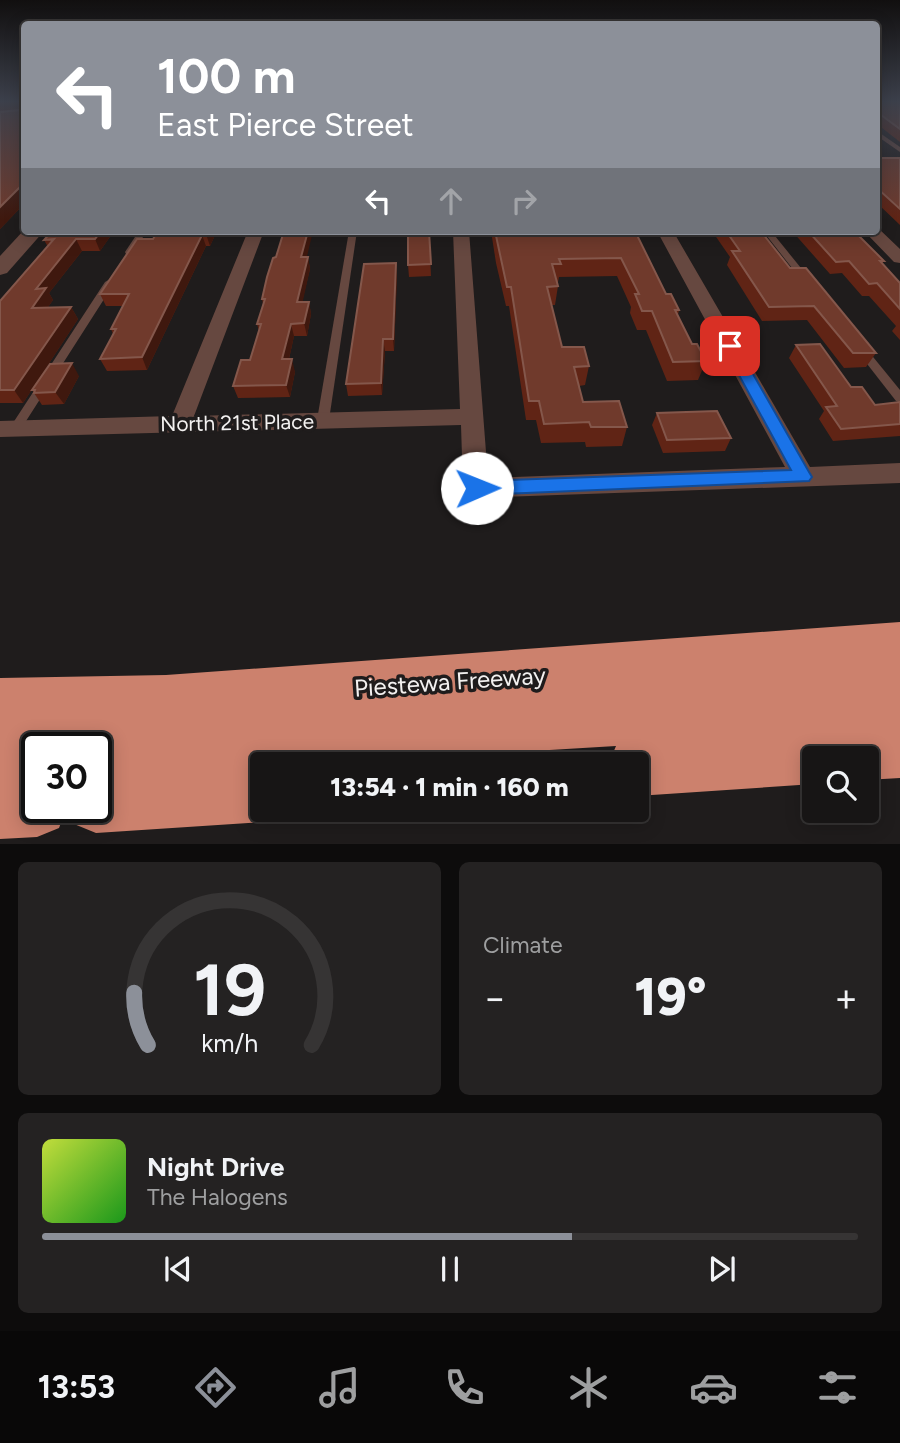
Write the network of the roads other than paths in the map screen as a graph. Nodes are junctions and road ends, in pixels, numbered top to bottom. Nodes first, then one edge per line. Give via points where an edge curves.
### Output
1 (30, 235) edge
2 (140, 235) edge
3 (254, 235) edge
4 (352, 235) edge
5 (461, 235) edge
6 (667, 235) edge
7 (770, 235) edge
8 (876, 235) edge
9 (900, 258) edge
10 (3, 263) edge
11 (120, 266) edge
12 (113, 277) edge
13 (813, 288) edge
14 (852, 338) edge
15 (900, 398) edge
16 (473, 417) junction
17 (323, 420) junction
18 (180, 424) junction
19 (8, 429) edge
20 (900, 473) edge
21 (803, 477) junction
22 (477, 488) joint
23 (900, 648) edge
24 (900, 701) edge
25 (0, 706) edge
26 (112, 747) edge
27 (900, 749) edge
28 (21, 753) edge
29 (0, 754) edge
30 (649, 765) edge
31 (250, 792) edge
32 (112, 801) edge
33 (21, 807) edge
34 (0, 808) edge

1 - 10 street
2 - 11 lane
3 - 18 street
4 - 17 lane
5 - 16 street
6 - 21 street
7 - 13 lane
8 - 9 street
12 - 19 lane
14 - 15 lane
16 - 17 street, North 21st Place
16 - 22 street
17 - 18 street, North 21st Place
18 - 19 street, North 21st Place
20 - 21 street
21 - 22 street
23 - 25 highway, Piestewa Freeway via 166,703
24 - 26 highway
27 - 30 highway
28 - 29 highway
31 - 32 highway
33 - 34 highway

